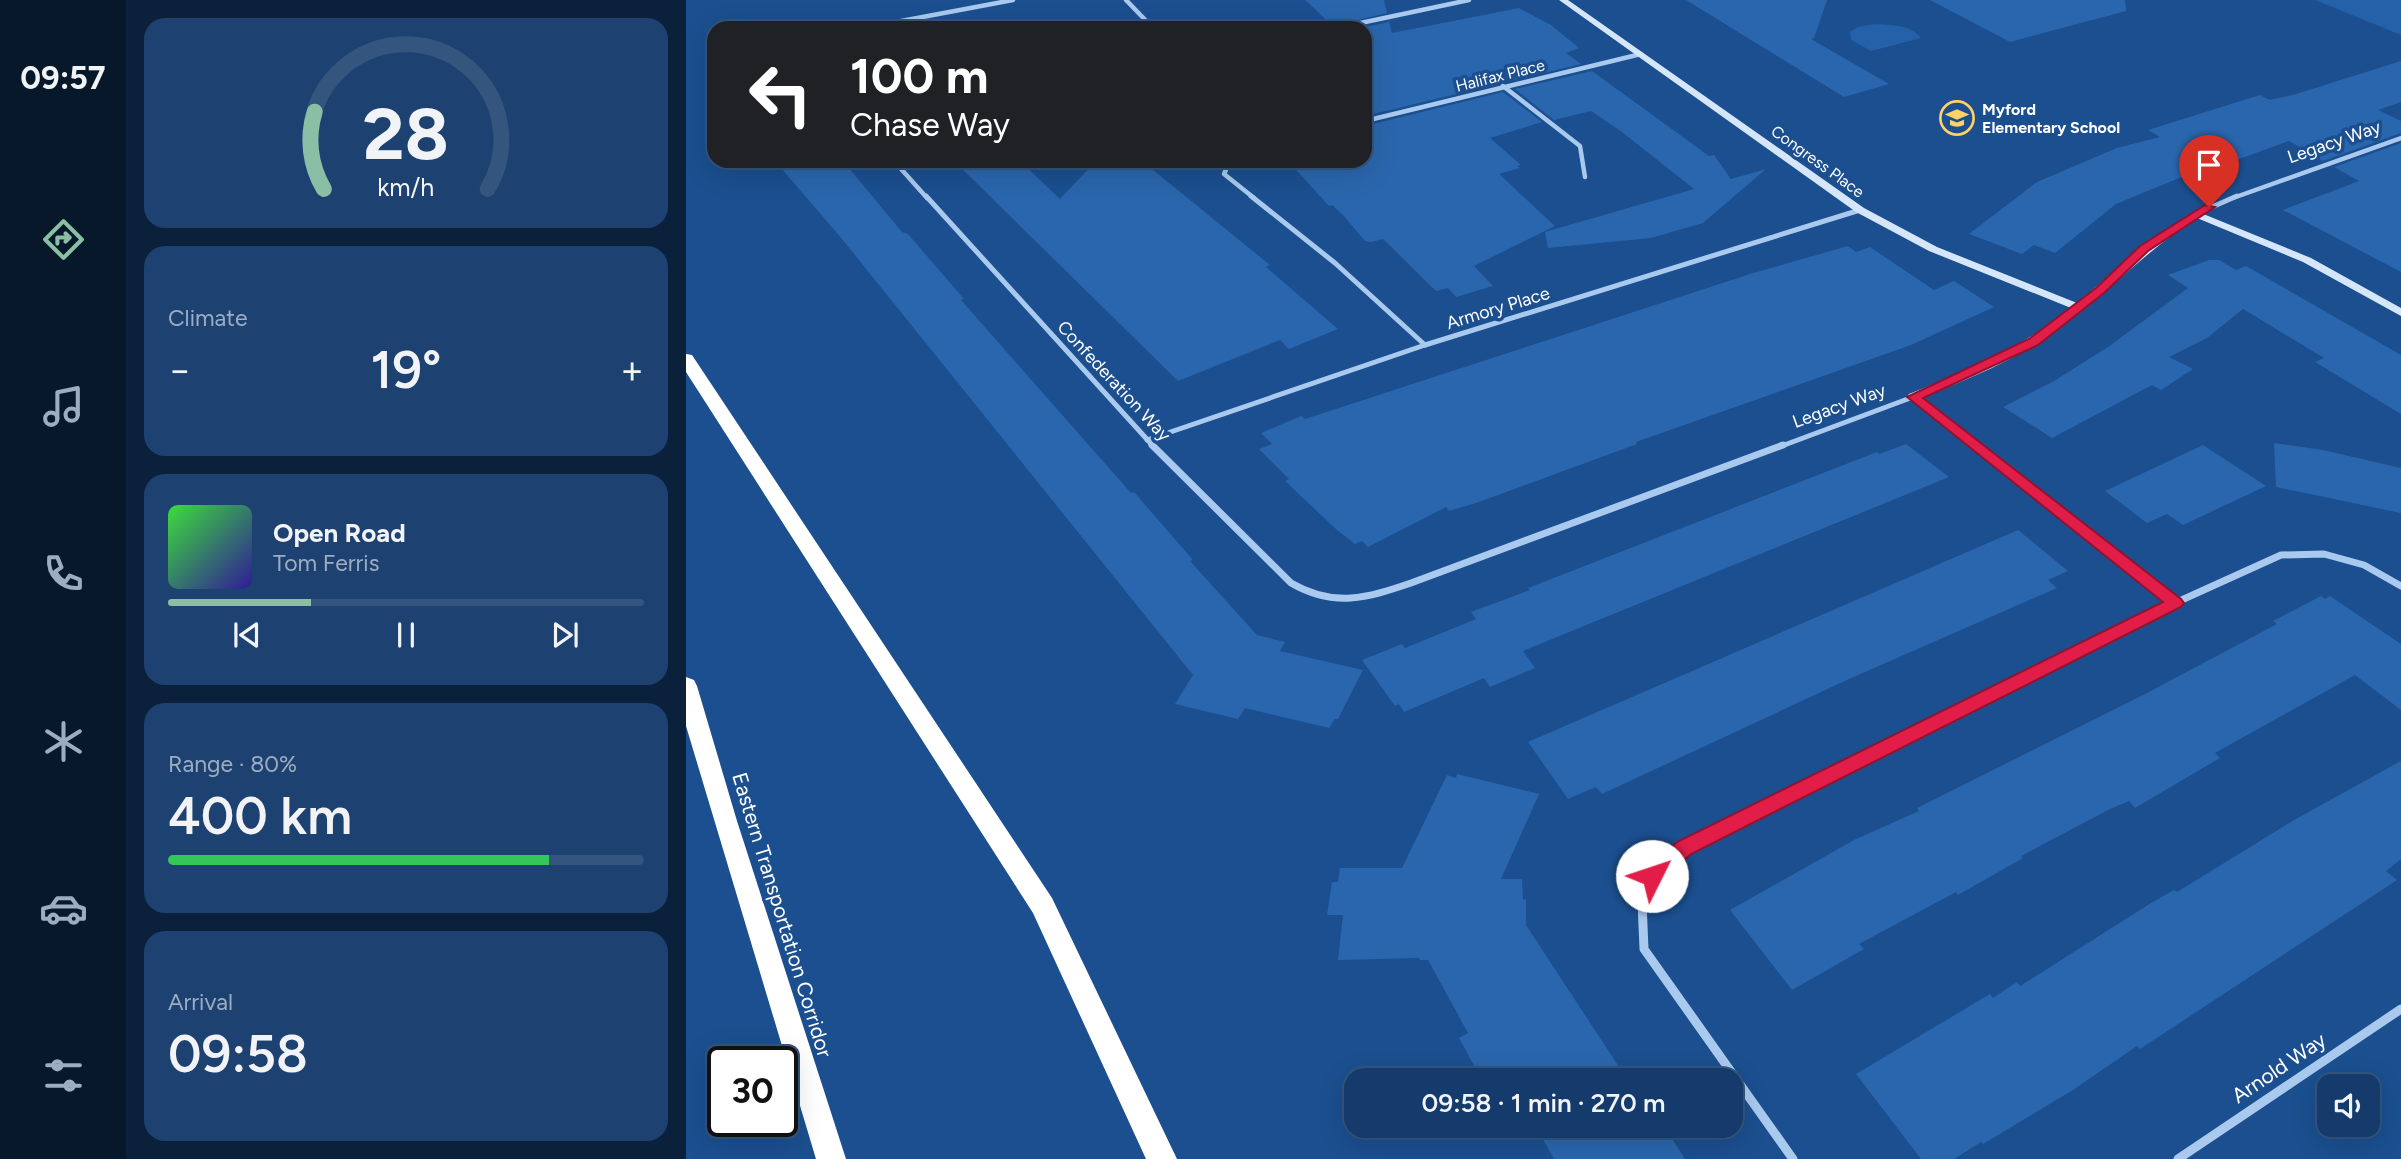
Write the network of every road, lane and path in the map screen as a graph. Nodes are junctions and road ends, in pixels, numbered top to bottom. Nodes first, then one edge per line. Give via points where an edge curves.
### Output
1 (1013, 0) edge
2 (1126, 0) edge
3 (1469, 0) edge
4 (1563, 0) edge
5 (901, 21) edge
6 (1146, 21) edge
7 (1370, 21) edge
8 (1641, 54) junction
9 (1503, 86) junction
10 (1372, 119) edge
11 (2401, 138) edge
12 (900, 168) edge
13 (1227, 168) edge
14 (1586, 177) dead end
15 (1860, 210) junction
16 (2196, 214) junction
17 (2077, 307) junction
18 (2401, 313) edge
19 (1425, 345) junction
20 (686, 359) edge
21 (1913, 397) junction
22 (1147, 440) junction
23 (2401, 586) edge
24 (1328, 598) joint
25 (2175, 603) junction
26 (686, 686) edge
27 (2401, 1009) edge
28 (831, 1159) edge
29 (1162, 1159) edge
30 (1793, 1159) edge
31 (2178, 1159) edge

1 - 5 street
2 - 6 street
3 - 7 street
4 - 8 street, Congress Place
8 - 9 street, Halifax Place
8 - 15 street, Congress Place
9 - 10 street, Halifax Place
9 - 14 street via 1580,146
11 - 16 street, Legacy Way via 2260,186
12 - 22 street, Confederation Way
13 - 19 street via 1224,174 1335,263
15 - 17 street, Congress Place via 1933,249
15 - 19 street, Armory Place
16 - 17 street, Legacy Way via 2144,248
16 - 18 street via 2307,260
17 - 21 street, Legacy Way via 2034,342
19 - 22 street, Armory Place
20 - 29 highway via 1043,906
21 - 24 street, Legacy Way via 1410,583 1373,595
21 - 25 street
22 - 24 street, Confederation Way via 1291,583 1307,595
23 - 25 street via 2364,565 2324,554 2281,555
25 - 30 street via 1684,848 1652,876 1640,908 1644,949
26 - 28 highway, Eastern Transportation Corridor
27 - 31 street, Arnold Way

